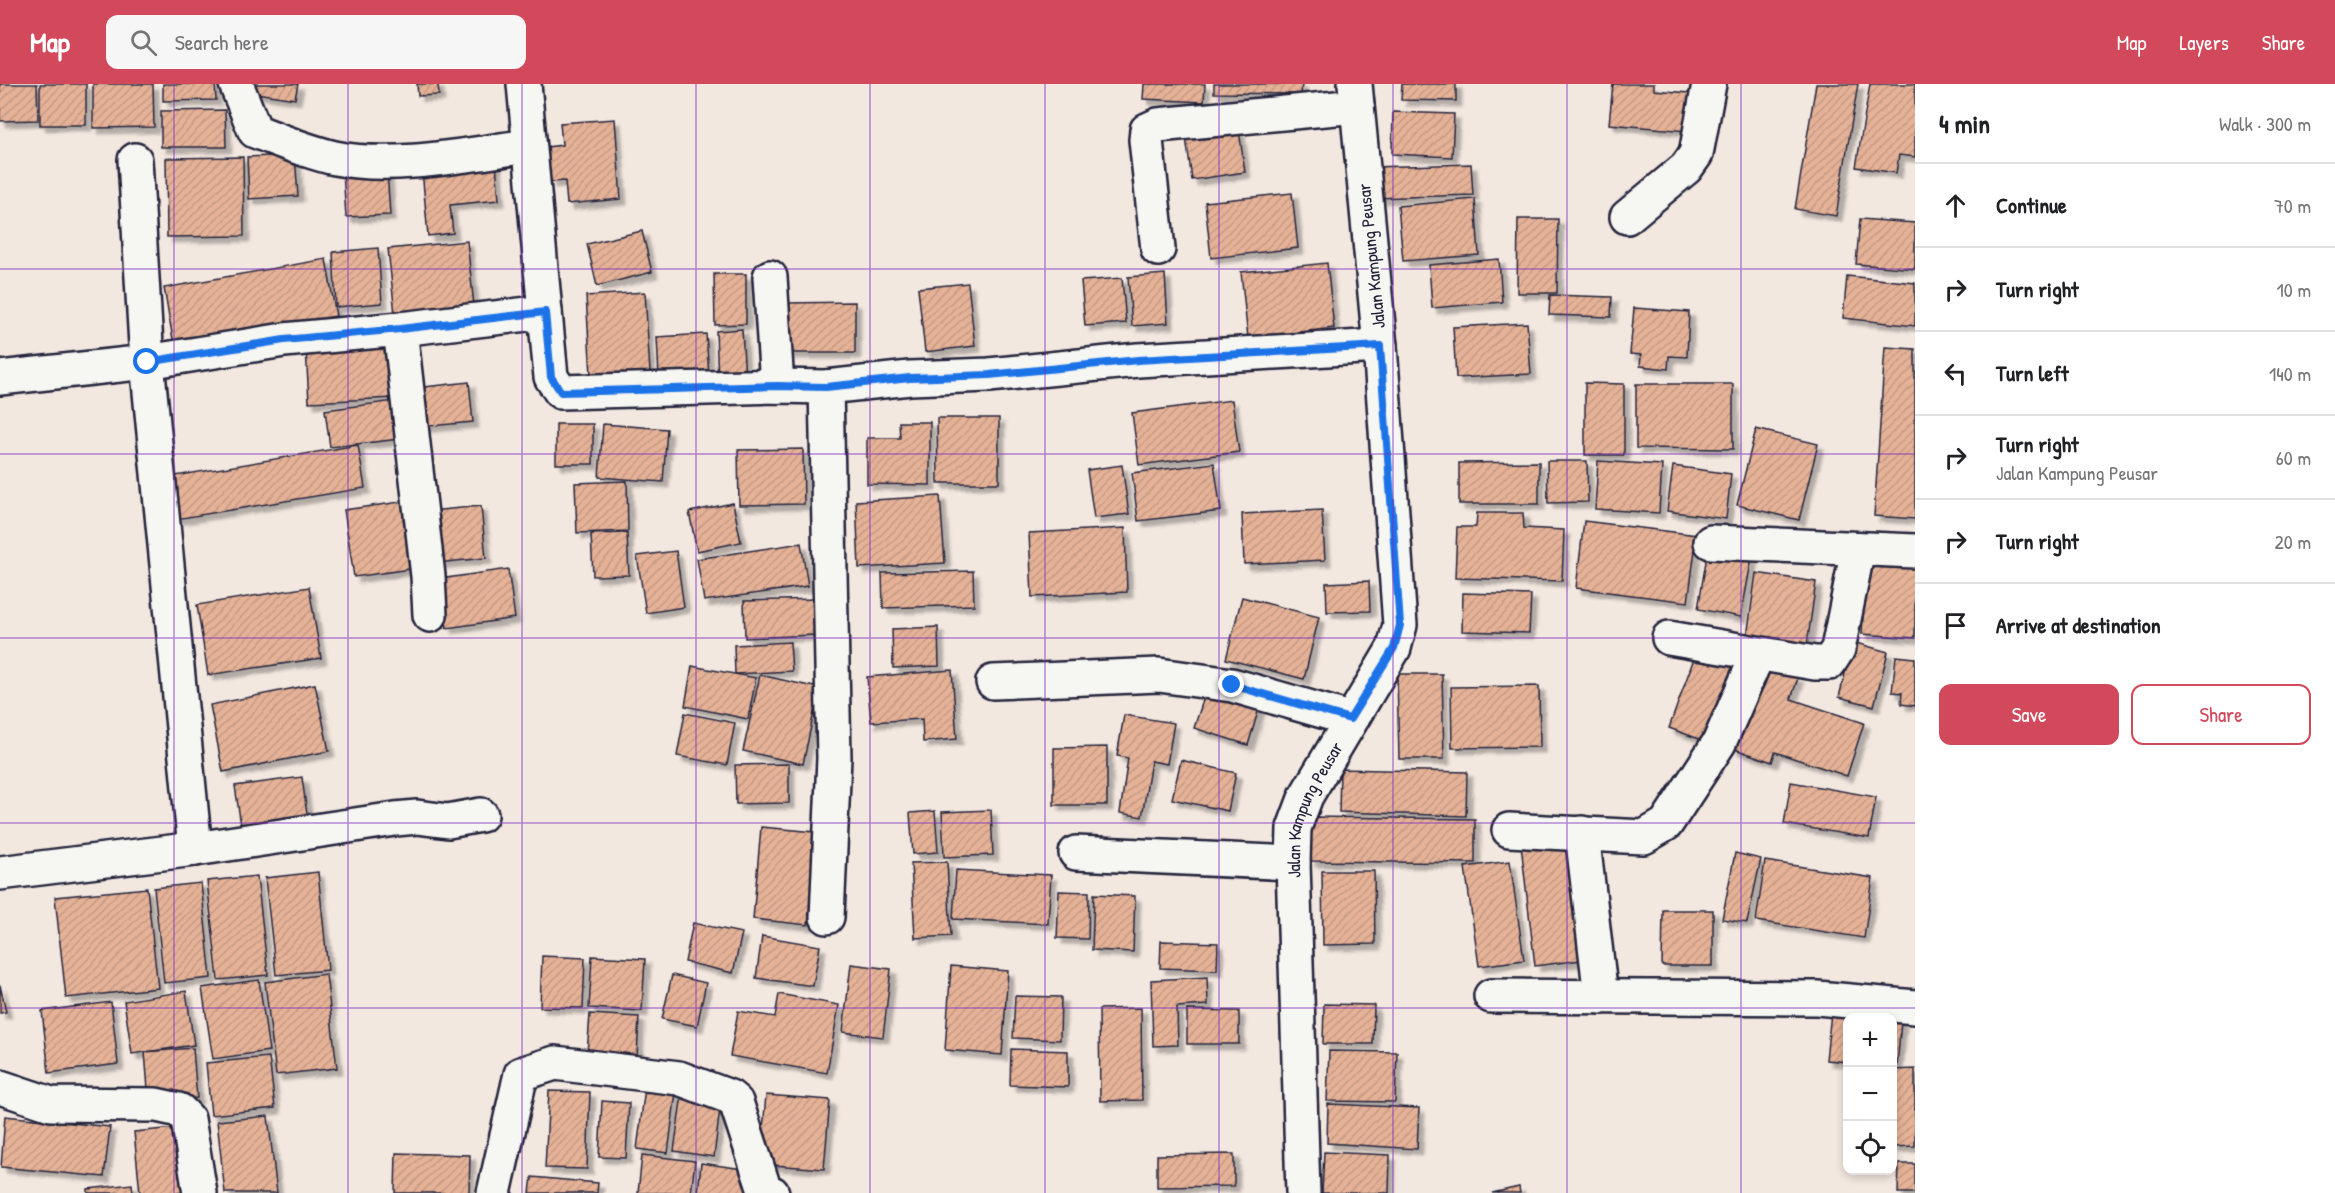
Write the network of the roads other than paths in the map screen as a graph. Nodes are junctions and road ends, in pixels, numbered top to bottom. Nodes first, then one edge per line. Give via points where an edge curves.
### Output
1 (236, 84) edge
2 (524, 84) edge
3 (1709, 84) edge
4 (1356, 95) edge
5 (529, 146) junction
6 (135, 160) dead end
7 (1627, 217) dead end
8 (1158, 249) dead end
9 (770, 277) dead end
10 (545, 312) junction
11 (400, 329) junction
12 (1380, 346) junction
13 (147, 362) junction
14 (0, 378) edge
15 (777, 386) junction
16 (826, 387) junction
17 (1711, 542) dead end
18 (1858, 549) junction
19 (1915, 552) edge
20 (430, 615) dead end
21 (1669, 638) dead end
22 (1758, 654) junction
23 (993, 682) dead end
24 (1350, 719) junction
25 (481, 815) dead end
26 (1509, 830) dead end
27 (1582, 834) junction
28 (195, 849) junction
29 (1076, 853) dead end
30 (1293, 863) junction
31 (0, 873) edge
32 (827, 918) dead end
33 (1491, 996) dead end
34 (1601, 997) junction
35 (1915, 1007) edge
36 (0, 1087) edge
37 (200, 1193) edge
38 (494, 1193) edge
39 (772, 1193) edge
40 (1303, 1193) edge

1 - 5 street via 255,131 336,158 401,163
2 - 5 street
3 - 7 street via 1696,154 1686,168
4 - 8 street via 1158,125 1147,130
4 - 12 street, Jalan Kampung Peusar
5 - 10 street
6 - 13 street
9 - 15 street
10 - 11 street
10 - 15 street via 551,377 561,392
11 - 13 street via 284,340
11 - 20 street
12 - 16 street via 1138,360
12 - 24 street, Jalan Kampung Peusar via 1400,625 1394,648
13 - 14 street
13 - 28 street
15 - 16 street
16 - 32 street via 834,758
17 - 18 street
18 - 19 street
18 - 22 street via 1838,649 1829,663
21 - 22 street
22 - 27 street via 1719,743 1666,824 1644,837
23 - 24 street via 1160,675 1232,685
24 - 30 street, Jalan Kampung Peusar via 1306,796 1294,828
25 - 28 street via 448,821 395,819
26 - 27 street
27 - 34 street
28 - 31 street
29 - 30 street
30 - 40 street, Jalan Kampung Peusar
33 - 34 street
34 - 35 street via 1817,998
36 - 37 street via 51,1104 156,1105 178,1110 188,1119
38 - 39 street via 521,1074 555,1063 679,1078 730,1097 736,1102 765,1191

